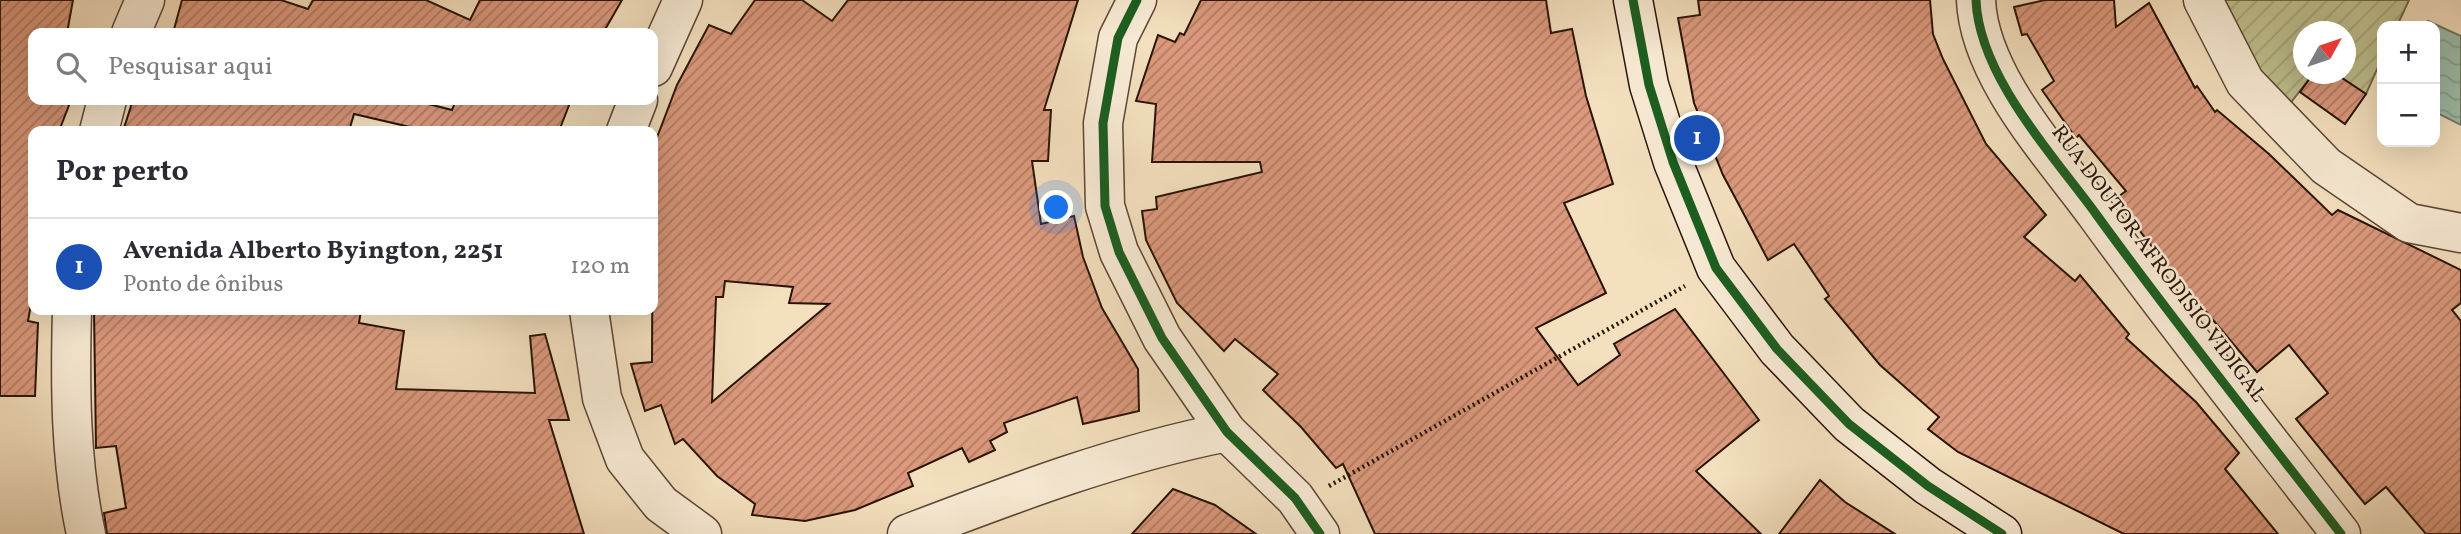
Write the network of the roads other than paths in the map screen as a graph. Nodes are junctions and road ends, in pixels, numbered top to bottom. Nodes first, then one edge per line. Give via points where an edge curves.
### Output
1 (145, 0) edge
2 (683, 0) edge
3 (1137, 0) edge
4 (1633, 0) edge
5 (1976, 0) edge
6 (2203, 0) edge
7 (133, 28) edge
8 (658, 56) edge
9 (106, 105) edge
10 (636, 105) edge
11 (100, 126) edge
12 (628, 126) edge
13 (2461, 233) edge
14 (72, 315) edge
15 (590, 315) edge
16 (1227, 432) junction
17 (86, 534) edge
18 (702, 534) edge
19 (907, 534) edge
20 (1320, 534) edge
21 (2002, 534) edge
22 (2342, 534) edge

1 - 7 street
2 - 8 street
3 - 16 street via 1118,38 1103,123 1105,206 1119,252 1162,338
4 - 21 street via 1653,98 1716,268 1777,349 1849,424 1928,486
5 - 22 street, RUA DOUTOR AFRODISIO VIDIGAL via 1988,52 2015,103 2142,277
6 - 13 street via 2245,82 2326,166 2409,223
9 - 11 street
10 - 12 street
14 - 17 street via 69,391
15 - 18 street via 602,398 625,459 661,504
16 - 19 street via 1160,445 1030,487
16 - 20 street via 1295,498

